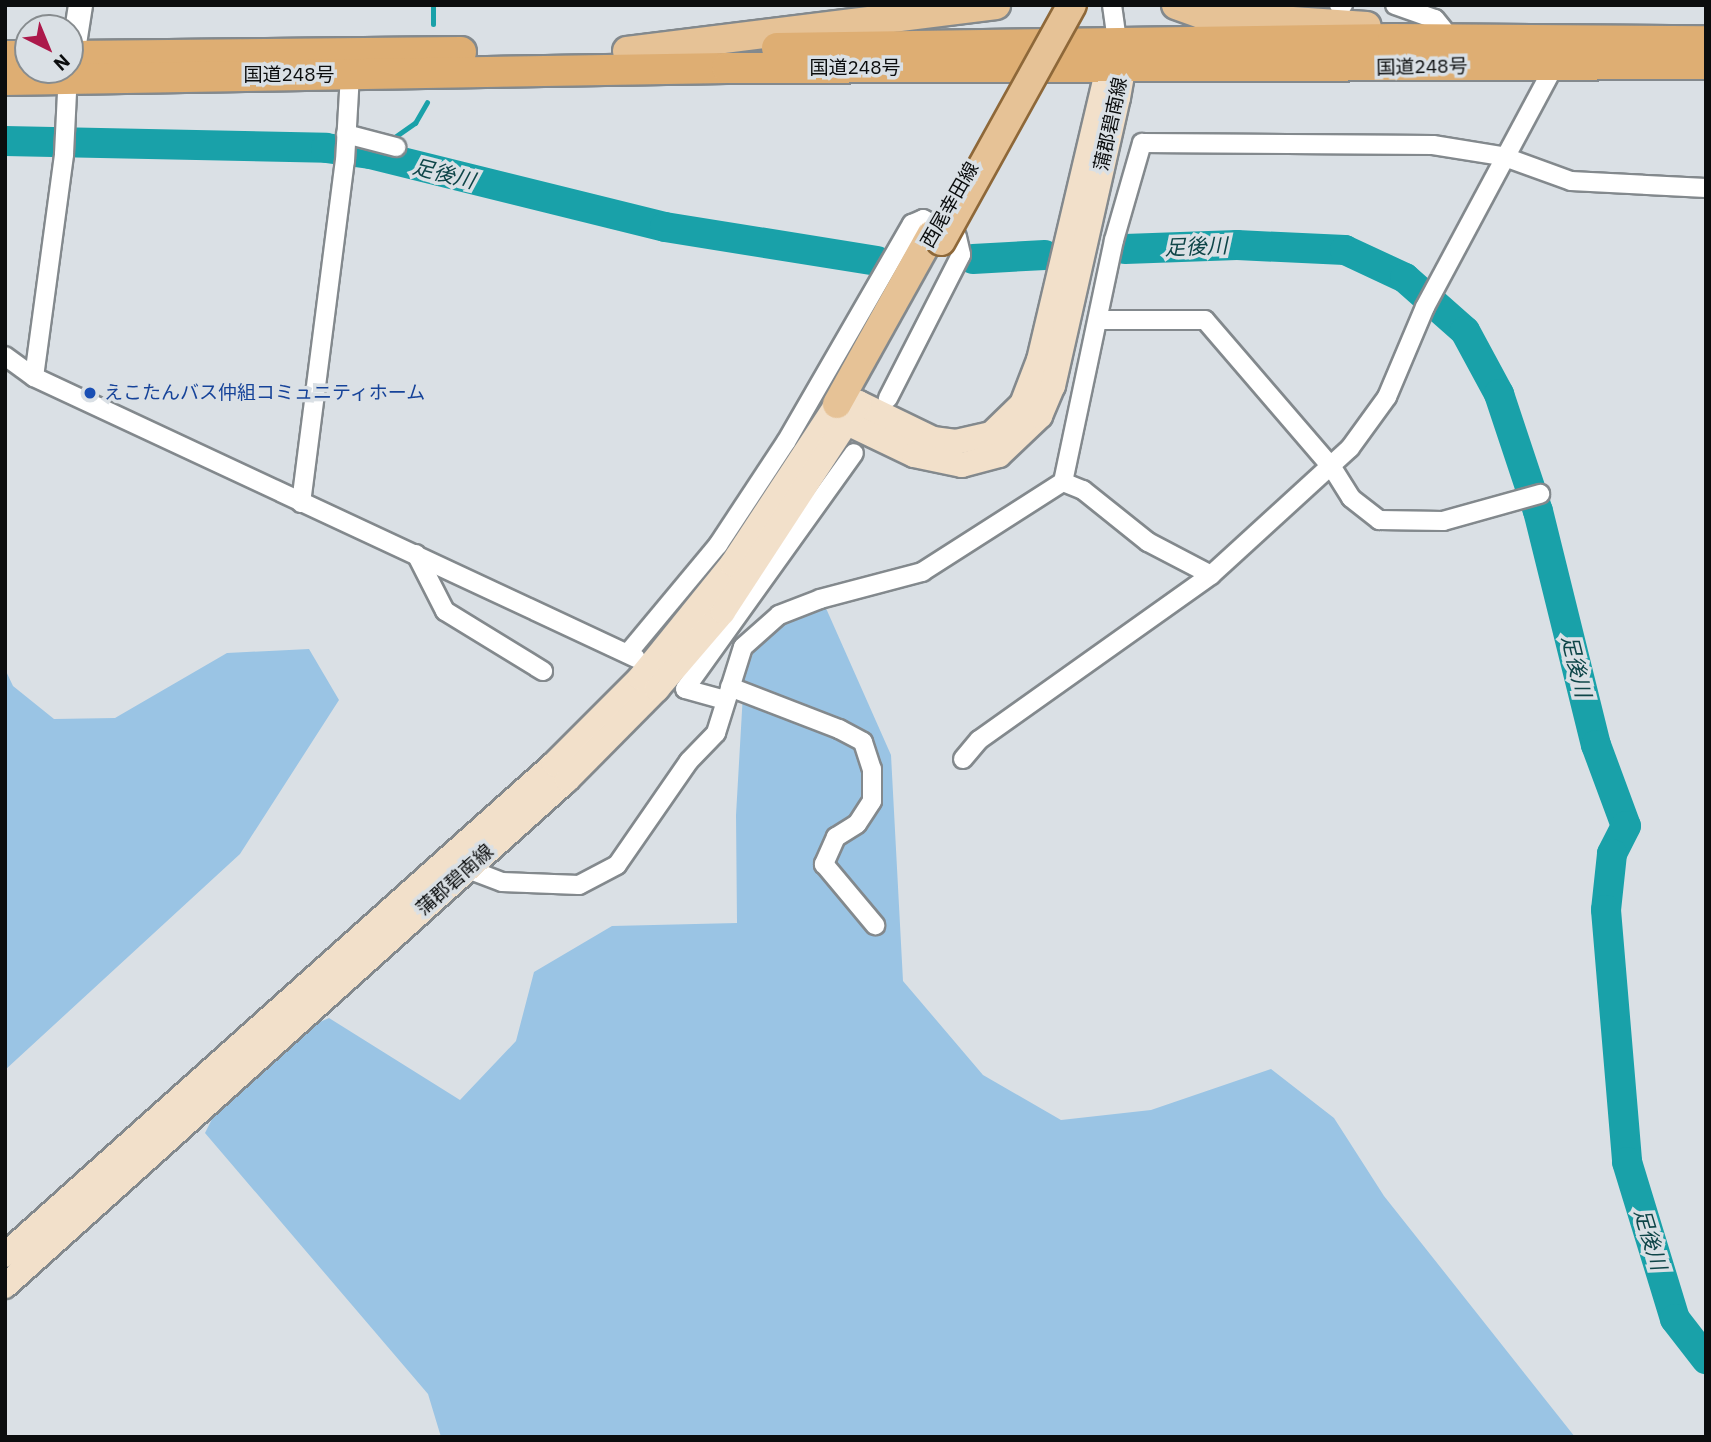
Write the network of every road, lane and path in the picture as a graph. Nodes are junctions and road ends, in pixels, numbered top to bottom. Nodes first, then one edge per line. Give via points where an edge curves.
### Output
1 (996, 5) edge
2 (1062, 5) edge
3 (1072, 5) edge
4 (1112, 5) edge
5 (1176, 5) edge
6 (1395, 5) edge
7 (1393, 39) junction
8 (1453, 41) junction
9 (1706, 41) edge
10 (627, 51) junction
11 (1115, 60) junction
12 (1706, 64) edge
13 (84, 65) edge
14 (84, 66) edge
15 (1554, 66) junction
16 (350, 75) junction
17 (68, 84) edge
18 (346, 137) junction
19 (396, 147) dead end
20 (1502, 156) junction
21 (1706, 188) edge
22 (936, 238) junction
23 (1100, 320) junction
24 (5, 356) edge
25 (34, 377) junction
26 (888, 398) dead end
27 (848, 410) junction
28 (854, 453) dead end
29 (1332, 469) junction
30 (1063, 482) junction
31 (1535, 496) dead end
32 (301, 503) junction
33 (416, 554) junction
34 (1211, 575) junction
35 (543, 671) dead end
36 (727, 693) junction
37 (962, 758) dead end
38 (468, 869) junction
39 (875, 925) dead end
40 (5, 1255) edge
41 (5, 1286) edge

1 - 10 main road
2 - 22 main road, 西尾幸田線
3 - 22 main road, 西尾幸田線, bridge
4 - 11 street
5 - 7 main road via 1203,15 1374,27
6 - 8 street via 1435,19
7 - 8 highway, 国道248号
7 - 11 highway, 国道248号
8 - 9 highway, 国道248号
10 - 11 highway, 国道248号
10 - 13 highway, 国道248号
11 - 15 highway, 国道248号
11 - 16 highway, 国道248号
11 - 27 main road, 蒲郡碧南線 via 1054,386 1040,416 999,455 962,465 914,455
12 - 15 highway, 国道248号
14 - 16 highway, 国道248号
15 - 20 street
16 - 18 street
17 - 25 street via 65,141
18 - 19 street
18 - 32 street
20 - 21 street via 1572,181
20 - 23 street via 1433,145 1142,143 1114,240
20 - 29 street via 1425,307 1387,397
22 - 27 main road, 西尾幸田線
23 - 29 street via 1205,320
23 - 30 street
24 - 25 street
25 - 32 street
26 - 33 street via 961,255 957,237 923,219 912,224 786,442 718,545 632,656
27 - 38 main road, 蒲郡碧南線 via 715,621 621,725
27 - 40 main road, 蒲郡碧南線 via 733,564 640,678 534,783
28 - 36 street via 685,689
29 - 31 street via 1352,498 1378,520 1443,521
29 - 34 street
30 - 34 street via 1083,490 1148,541
30 - 36 street via 922,572 820,599 779,615 743,647
32 - 33 street
33 - 35 street via 445,611
34 - 37 street via 979,740
36 - 38 street via 716,733 689,761 617,865 579,886 502,882
36 - 39 street via 839,729 863,742 872,769 872,801 857,824 836,836 824,864
38 - 41 main road, 蒲郡碧南線

